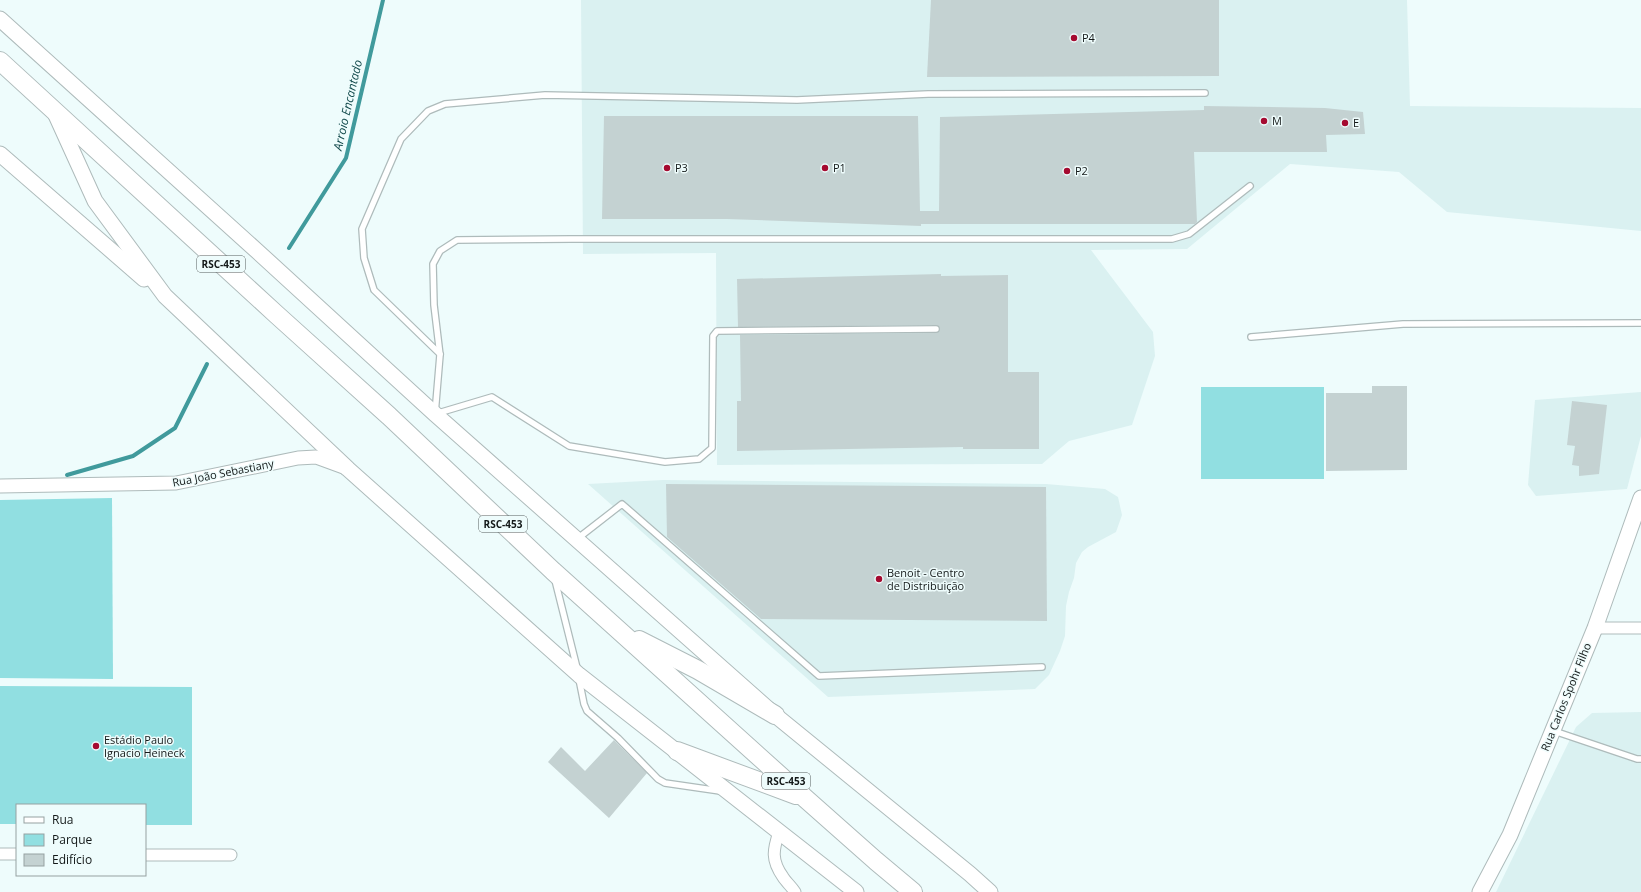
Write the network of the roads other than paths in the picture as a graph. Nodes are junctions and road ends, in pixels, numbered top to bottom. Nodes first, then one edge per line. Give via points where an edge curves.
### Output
1 (0, 19) edge
2 (0, 61) edge
3 (1205, 94) dead end
4 (54, 110) junction
5 (0, 154) edge
6 (1250, 186) dead end
7 (165, 296) junction
8 (1641, 323) edge
9 (936, 329) dead end
10 (1250, 337) dead end
11 (440, 354) junction
12 (435, 414) junction
13 (348, 469) junction
14 (0, 486) edge
15 (1641, 498) edge
16 (577, 540) junction
17 (553, 571) junction
18 (1595, 628) junction
19 (1641, 628) edge
20 (619, 630) junction
21 (1042, 667) dead end
22 (579, 675) junction
23 (775, 715) junction
24 (1553, 730) junction
25 (677, 751) junction
26 (1641, 759) edge
27 (730, 793) junction
28 (806, 799) junction
29 (779, 832) junction
30 (0, 854) edge
31 (16, 854) edge
32 (146, 855) edge
33 (231, 855) dead end
34 (795, 892) edge
35 (856, 892) edge
36 (913, 892) edge
37 (990, 892) edge
38 (1480, 892) edge

1 - 12 main road
2 - 4 highway, RSC-453
3 - 11 lane via 928,94 797,100 545,95 445,104 428,110 402,139 362,229 364,258 374,290
4 - 7 main road via 95,201
4 - 17 highway, RSC-453 via 389,416
5 - 7 main road
6 - 11 lane via 1189,234 1172,238 457,240 440,251 433,264 434,306
7 - 13 main road
8 - 10 lane via 1403,324
9 - 12 lane via 716,331 713,336 712,448 699,458 665,462 570,446 492,397
11 - 12 lane
12 - 16 main road
13 - 14 street, Rua João Sebastiany via 316,457 298,458 176,483
13 - 22 main road
15 - 18 main road, Rua Carlos Spohr Filho
16 - 21 lane via 622,504 819,676
16 - 23 main road
17 - 20 highway, RSC-453
17 - 22 lane
18 - 19 street
18 - 24 main road, Rua Carlos Spohr Filho
20 - 23 highway, RSC-453 via 698,670
20 - 28 highway, RSC-453
22 - 25 main road
22 - 27 lane via 587,710 664,783
23 - 37 main road
24 - 26 lane
24 - 38 main road, Rua Carlos Spohr Filho via 1510,836
25 - 27 main road
25 - 28 highway
27 - 29 main road
28 - 36 highway, RSC-453
29 - 34 street via 773,854 776,866
29 - 35 main road
30 - 31 street
32 - 33 street

